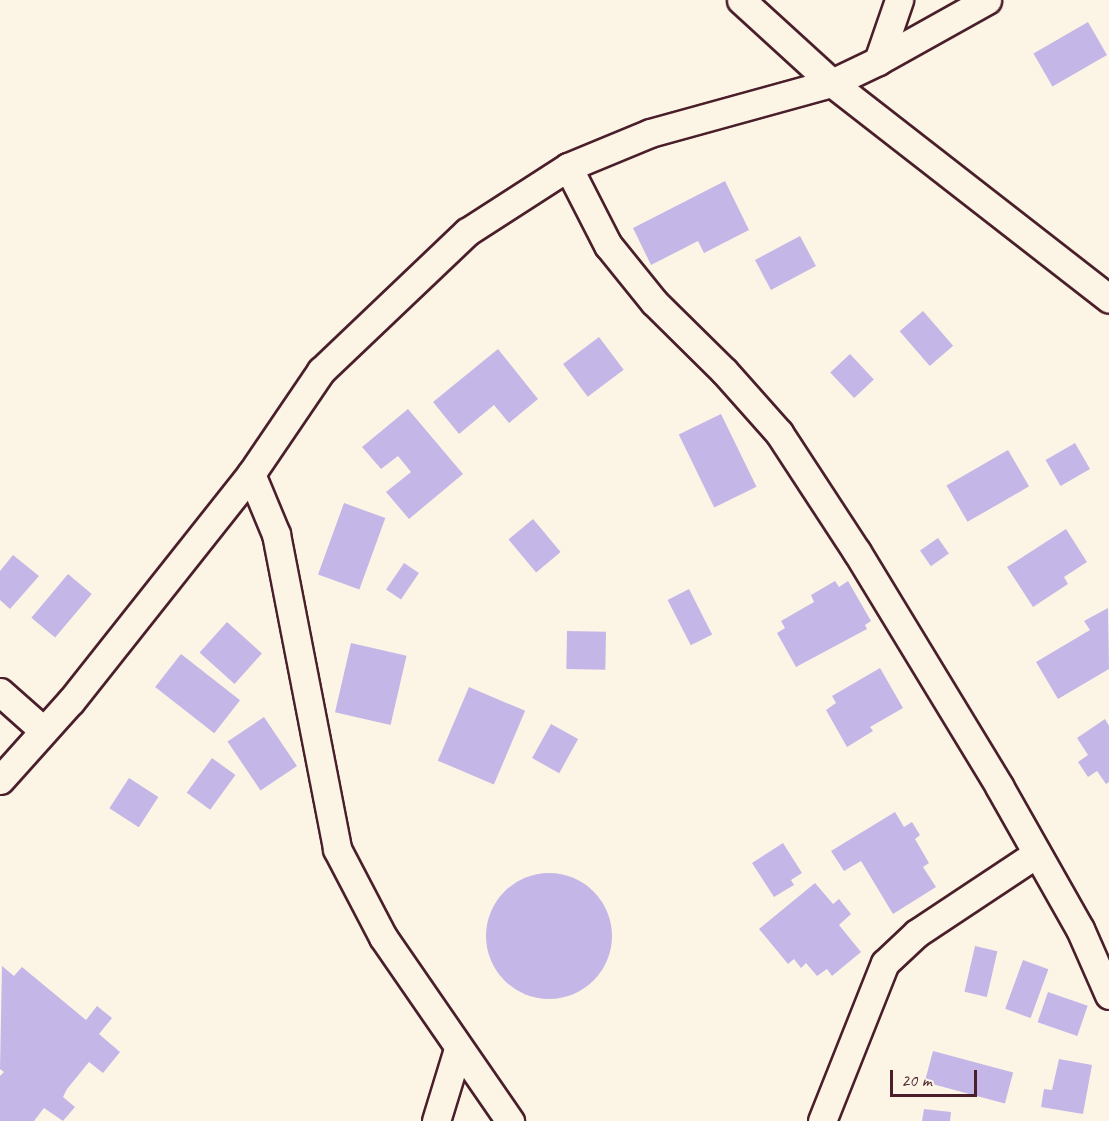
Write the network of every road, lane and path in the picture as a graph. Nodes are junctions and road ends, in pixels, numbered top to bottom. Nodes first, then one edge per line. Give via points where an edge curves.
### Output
1 (741, 0) edge
2 (899, 0) edge
3 (987, 0) edge
4 (878, 61) junction
5 (832, 83) junction
6 (568, 167) junction
7 (1109, 299) edge
8 (251, 474) junction
9 (0, 692) edge
10 (44, 730) junction
11 (0, 780) edge
12 (1036, 854) junction
13 (1109, 995) edge
14 (458, 1049) junction
15 (436, 1121) edge
16 (510, 1121) edge
17 (822, 1121) edge

1 - 5 street
2 - 4 street
3 - 4 street
4 - 5 street
5 - 6 street via 650,133
5 - 7 street
6 - 8 street via 467,232 396,296 321,371
6 - 12 street via 608,245 654,302 724,371 779,433 857,552
8 - 10 street
8 - 14 street via 276,534 337,849 383,937
9 - 10 street
10 - 11 street
12 - 13 street via 1080,929
12 - 17 street via 917,933 885,963
14 - 15 street
14 - 16 street

